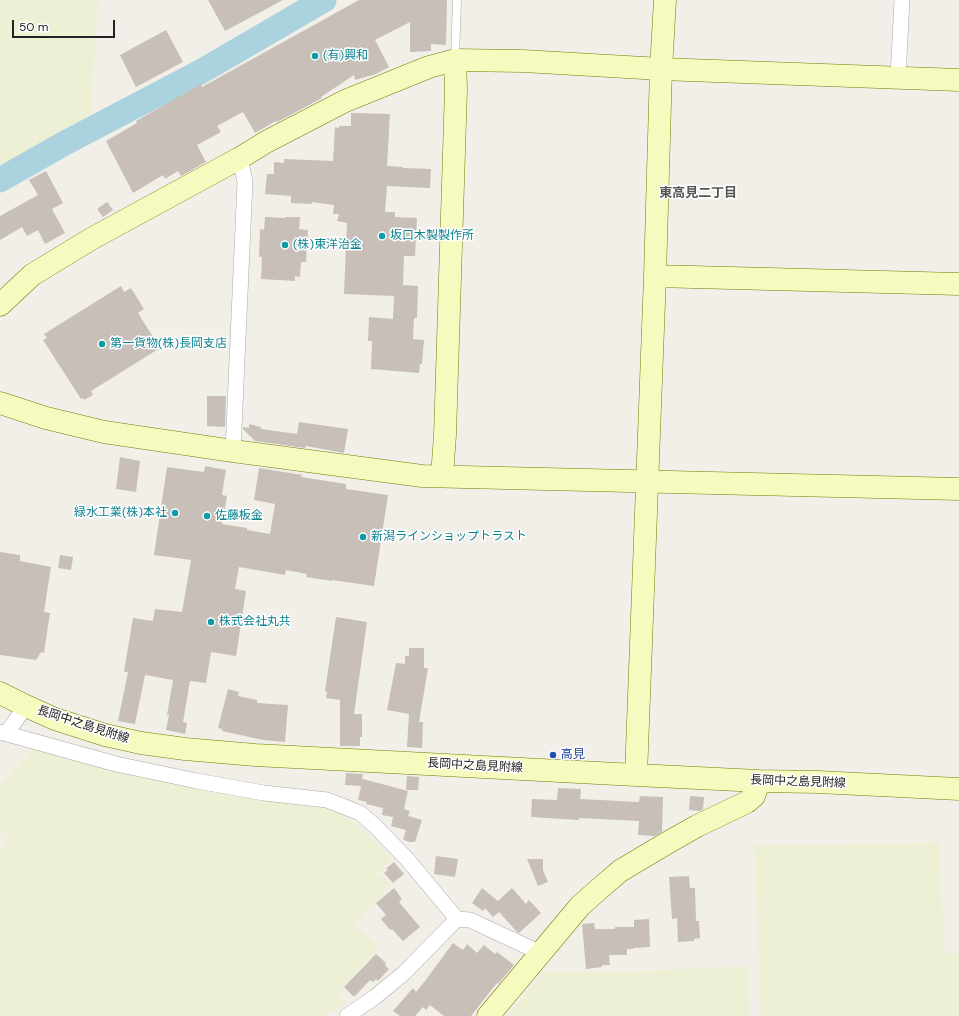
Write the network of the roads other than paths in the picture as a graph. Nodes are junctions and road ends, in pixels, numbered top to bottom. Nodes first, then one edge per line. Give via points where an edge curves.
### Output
1 (457, 0) edge
2 (665, 0) edge
3 (902, 0) edge
4 (455, 60) junction
5 (661, 69) junction
6 (898, 78) junction
7 (959, 80) edge
8 (240, 158) junction
9 (655, 276) junction
10 (959, 284) edge
11 (0, 305) edge
12 (0, 403) edge
13 (233, 451) junction
14 (442, 476) junction
15 (647, 482) junction
16 (959, 489) edge
17 (0, 694) edge
18 (26, 706) junction
19 (3, 733) edge
20 (636, 775) junction
21 (759, 781) junction
22 (959, 789) edge
23 (457, 919) junction
24 (541, 952) junction
25 (347, 1016) edge
26 (488, 1016) edge

1 - 4 lane
2 - 5 street
3 - 6 street
4 - 5 street
4 - 8 street via 429,67 345,101
4 - 14 street
5 - 6 street
5 - 9 street
6 - 7 street
8 - 11 street via 32,275
8 - 13 street via 245,182
9 - 10 street
9 - 15 street
12 - 13 street via 46,418 104,432
13 - 14 street via 422,476
14 - 15 street
15 - 16 street
15 - 20 street
17 - 18 street, 長岡中之島見附線
18 - 19 street
18 - 20 street, 長岡中之島見附線 via 105,735 184,750 255,756
19 - 23 street via 116,764 264,793 327,800 360,813 407,860
20 - 21 street, 長岡中之島見附線
21 - 22 street, 長岡中之島見附線
21 - 24 street via 754,796 747,802 667,842 620,871 580,906
23 - 24 street via 470,920
23 - 25 street via 404,973
24 - 26 street

